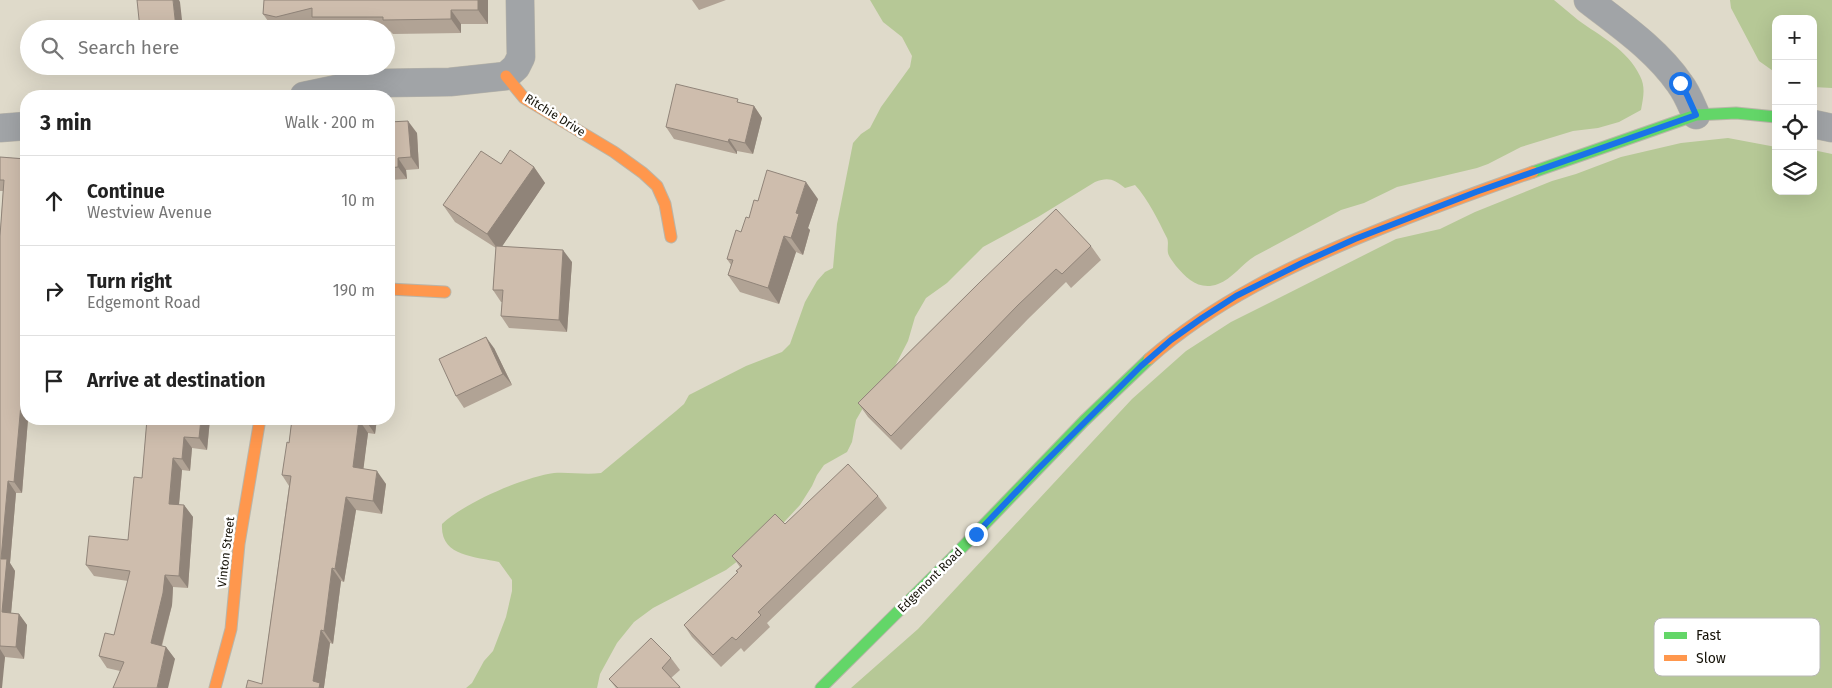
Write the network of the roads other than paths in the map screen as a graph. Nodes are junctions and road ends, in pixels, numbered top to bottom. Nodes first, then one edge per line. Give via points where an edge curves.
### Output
1 (520, 0) edge
2 (1588, 0) edge
3 (506, 76) junction
4 (332, 90) edge
5 (1696, 115) junction
6 (1772, 116) edge
7 (1817, 125) edge
8 (20, 126) edge
9 (0, 128) edge
10 (1832, 128) edge
11 (672, 237) dead end
12 (395, 289) edge
13 (445, 292) dead end
14 (259, 425) edge
15 (215, 688) edge
16 (821, 688) edge

1 - 3 street via 521,57
2 - 5 street via 1652,52 1687,95
3 - 4 street via 450,82 385,83
3 - 11 street, Ritchie Drive via 524,98 614,152 657,186 666,204
5 - 6 street, Edgemont Road via 1725,112
5 - 16 street, Edgemont Road via 1476,192 1355,239 1264,281 1202,318 1171,340 1099,406
7 - 10 street
8 - 9 street
12 - 13 street
14 - 15 street, Vinton Street via 239,544 231,629

